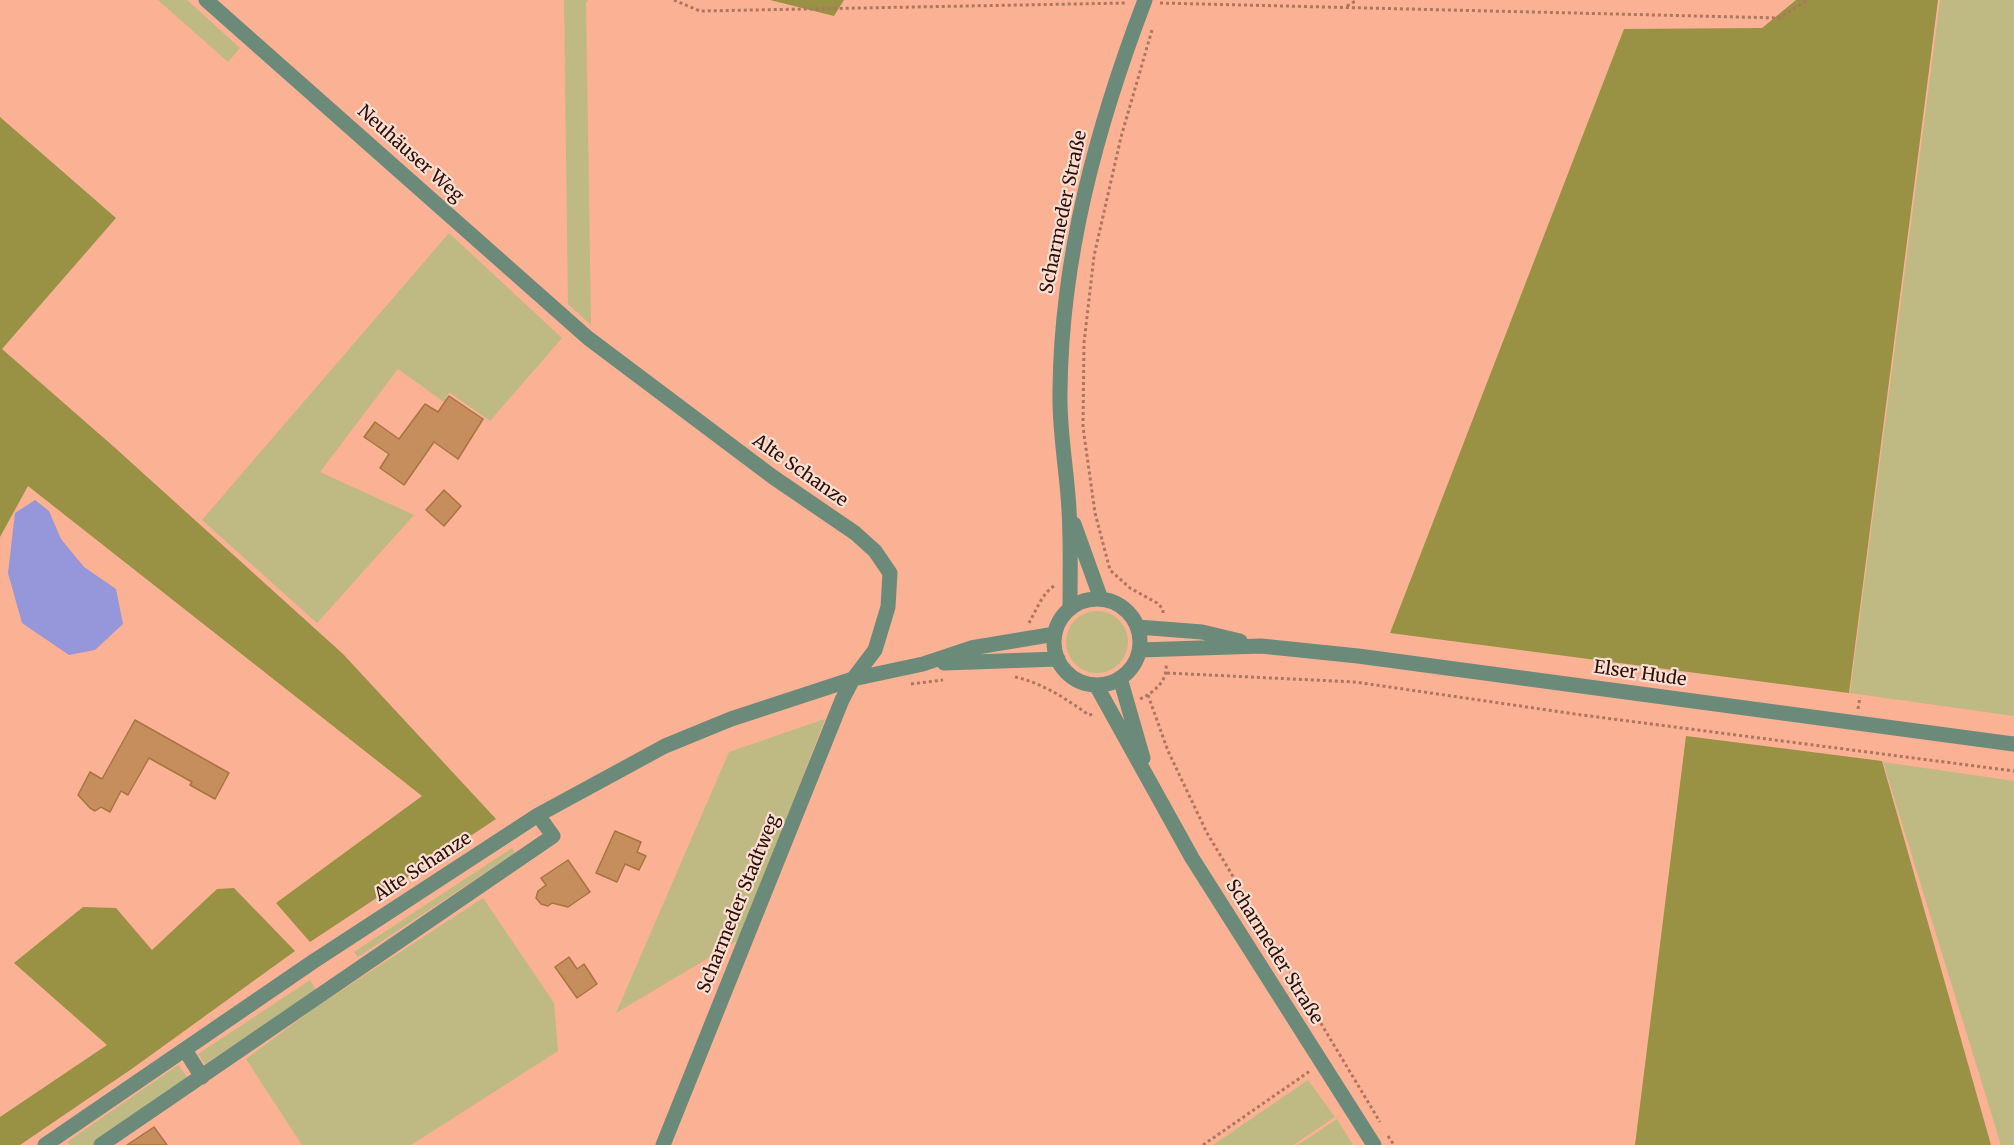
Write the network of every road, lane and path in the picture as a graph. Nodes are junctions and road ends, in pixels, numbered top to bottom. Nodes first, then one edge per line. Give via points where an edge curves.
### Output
1 (206, 0) edge
2 (674, 0) edge
3 (1357, 0) edge
4 (1807, 0) edge
5 (1144, 1) edge
6 (1162, 1) edge
7 (1206, 2) edge
8 (1345, 7) junction
9 (1159, 9) dead end
10 (1153, 27) dead end
11 (588, 338) joint
12 (1069, 510) junction
13 (1110, 570) junction
14 (1091, 573) junction
15 (1070, 579) junction
16 (1101, 599) junction
17 (1070, 609) junction
18 (1163, 609) dead end
19 (1138, 627) junction
20 (1055, 634) junction
21 (1027, 640) junction
22 (1261, 646) junction
23 (1140, 650) junction
24 (1032, 659) junction
25 (1058, 659) junction
26 (923, 664) junction
27 (1120, 678) junction
28 (853, 680) junction
29 (1035, 684) dead end
30 (1096, 685) junction
31 (2014, 744) edge
32 (2014, 771) edge
33 (1147, 776) junction
34 (538, 815) junction
35 (185, 1050) junction
36 (1321, 1063) junction
37 (202, 1077) junction
38 (1382, 1125) dead end
39 (1388, 1135) dead end
40 (50, 1144) edge
41 (101, 1145) edge
42 (663, 1145) edge
43 (1203, 1145) edge
44 (1374, 1145) edge
45 (1394, 1145) edge

1 - 11 street, Neuhäuser Weg
2 - 5 path via 699,11
3 - 8 path
4 - 8 path via 1780,18
5 - 6 path
5 - 12 street, Scharmeder Straße via 1099,134 1069,271 1060,393
6 - 7 path
6 - 9 path
7 - 8 path
10 - 13 path via 1101,219 1084,343 1083,427 1095,513
11 - 28 street, Alte Schanze via 875,551 890,573 888,607 875,650
12 - 14 street, Scharmeder Straße
12 - 15 street, Scharmeder Straße
13 - 14 path
13 - 18 path
14 - 16 street, Scharmeder Straße
15 - 17 street, Scharmeder Straße
15 - 21 path via 1046,594 1027,626
16 - 17 street via 1085,601
16 - 19 street via 1127,611
17 - 20 street
19 - 22 street, Elser Hude via 1202,632
19 - 23 street
20 - 21 street, Alte Schanze
20 - 25 street
21 - 26 street, Alte Schanze via 971,648
22 - 23 street, Elser Hude
22 - 31 street, Elser Hude
23 - 27 street via 1136,661
24 - 25 street, Alte Schanze
24 - 26 street, Alte Schanze
24 - 29 path
25 - 30 street via 1077,680
26 - 28 street, Alte Schanze
27 - 30 street
27 - 33 street, Scharmeder Straße
28 - 34 street, Alte Schanze via 731,719 665,746
28 - 42 street, Scharmeder Stadtweg
30 - 33 street, Scharmeder Straße
32 - 38 path via 1355,682 1167,674 1148,695 1168,751 1207,833
33 - 36 street, Scharmeder Straße via 1192,858
34 - 35 street, Alte Schanze
34 - 37 street via 553,836
35 - 37 street
35 - 40 street, Alte Schanze
36 - 43 path
36 - 44 street, Scharmeder Straße
37 - 41 street
39 - 45 path

